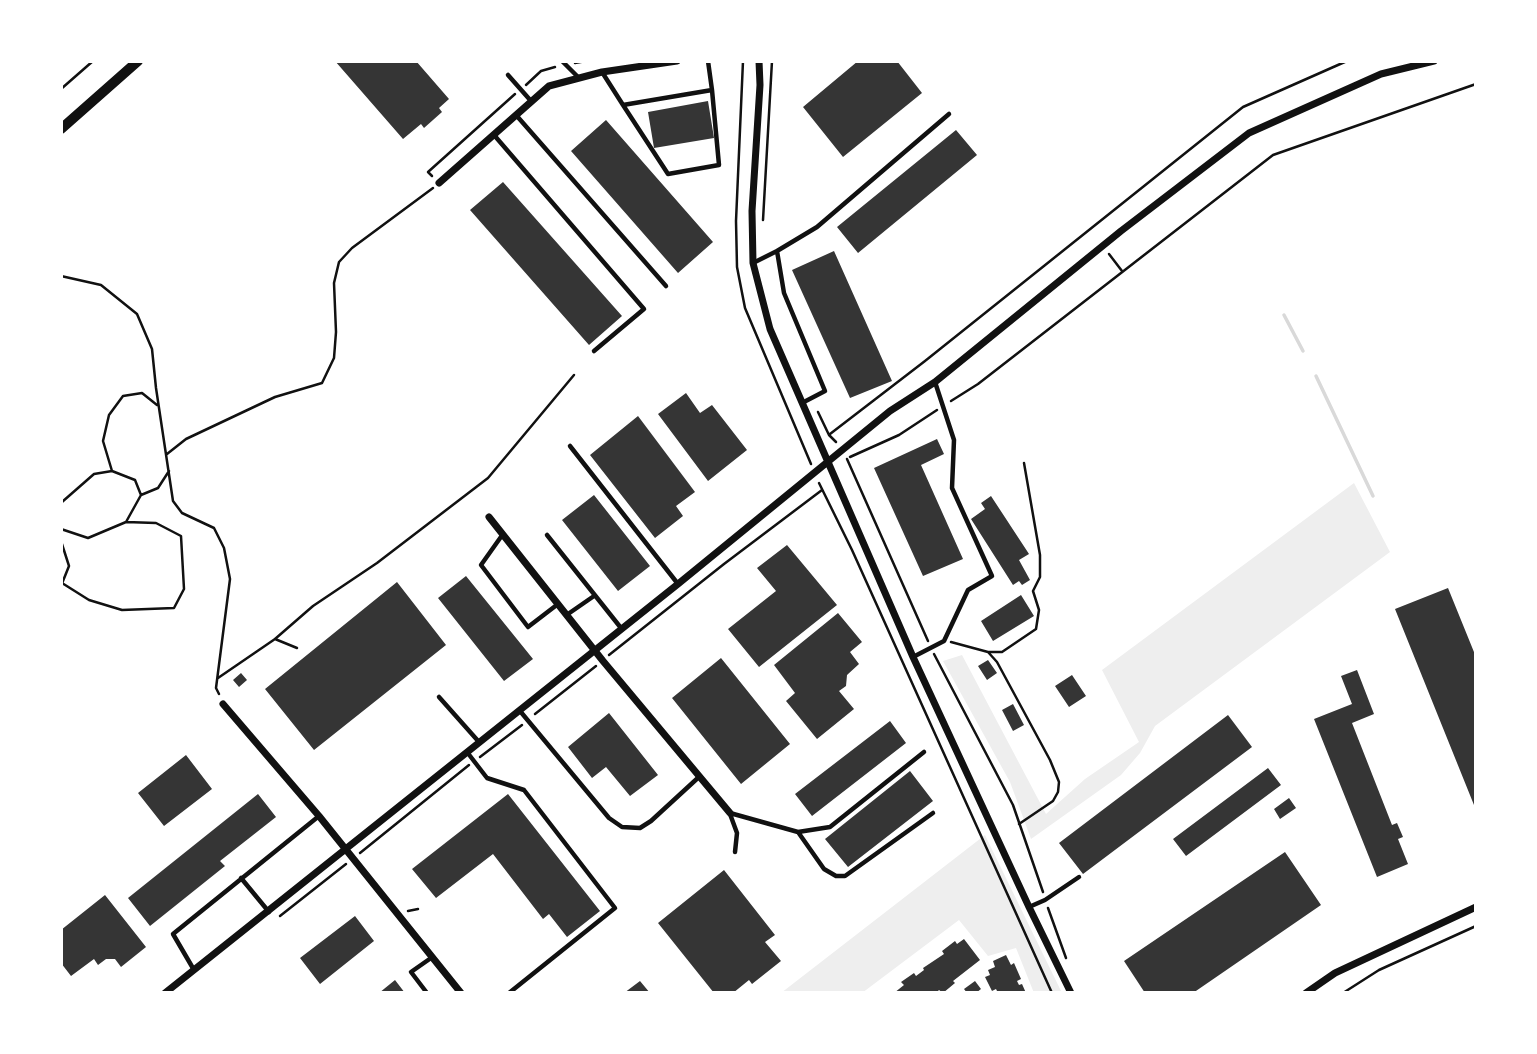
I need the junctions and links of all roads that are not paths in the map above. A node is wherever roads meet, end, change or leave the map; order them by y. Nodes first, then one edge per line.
1 (138, 61) edge
2 (677, 61) edge
3 (708, 61) edge
4 (759, 61) edge
5 (1434, 61) edge
6 (564, 63) edge
7 (655, 63) edge
8 (602, 72) junction
9 (508, 75) dead end
10 (579, 77) junction
11 (712, 90) junction
12 (531, 101) junction
13 (624, 105) junction
14 (949, 114) dead end
15 (515, 115) junction
16 (61, 129) edge
17 (493, 134) junction
18 (439, 183) road end
19 (776, 251) junction
20 (752, 263) junction
21 (666, 286) dead end
22 (594, 351) dead end
23 (935, 382) junction
24 (802, 403) junction
25 (570, 446) dead end
26 (828, 461) junction
27 (489, 517) dead end
28 (503, 534) junction
29 (547, 535) dead end
30 (678, 584) junction
31 (594, 596) junction
32 (558, 603) junction
33 (568, 614) junction
34 (621, 628) junction
35 (595, 648) junction
36 (913, 657) junction
37 (439, 697) dead end
38 (223, 704) road end
39 (519, 710) junction
40 (479, 742) junction
41 (466, 752) junction
42 (924, 752) dead end
43 (700, 776) junction
44 (730, 813) junction
45 (933, 813) dead end
46 (319, 816) junction
47 (798, 832) junction
48 (345, 849) junction
49 (735, 852) dead end
50 (1079, 877) dead end
51 (241, 878) junction
52 (1476, 906) edge
53 (1029, 907) junction
54 (269, 912) junction
55 (431, 958) junction
56 (194, 970) junction
57 (164, 993) edge
58 (427, 993) edge
59 (461, 993) edge
60 (509, 993) edge
61 (1071, 993) edge
62 (1306, 993) edge

1 - 16 street
2 - 7 street
3 - 11 lane
4 - 20 street
5 - 23 street
6 - 10 lane
7 - 8 street
8 - 10 street
8 - 13 lane
9 - 12 lane
10 - 12 street
11 - 13 lane
11 - 13 lane
12 - 15 street
14 - 19 lane
15 - 17 street
15 - 21 lane
17 - 18 street
17 - 22 lane
19 - 20 lane
19 - 24 lane
20 - 24 street
23 - 26 street
23 - 36 lane
24 - 26 street
25 - 30 lane
26 - 30 street
26 - 36 street
27 - 28 street
28 - 32 street
28 - 32 lane
29 - 31 lane
30 - 34 street
31 - 33 lane
31 - 34 lane
32 - 33 street
33 - 35 street
34 - 35 street
35 - 39 street
35 - 43 street
36 - 53 street
37 - 40 lane
38 - 46 street
39 - 40 street
39 - 43 lane
40 - 41 street
41 - 48 street
41 - 60 lane
42 - 47 lane
43 - 44 street
44 - 47 lane
44 - 49 lane
45 - 47 lane
46 - 48 street
46 - 51 lane
48 - 54 street
48 - 55 street
50 - 53 lane
51 - 54 lane
51 - 56 lane
52 - 62 street
53 - 61 street
54 - 56 street
55 - 58 lane
55 - 59 street
56 - 57 street

